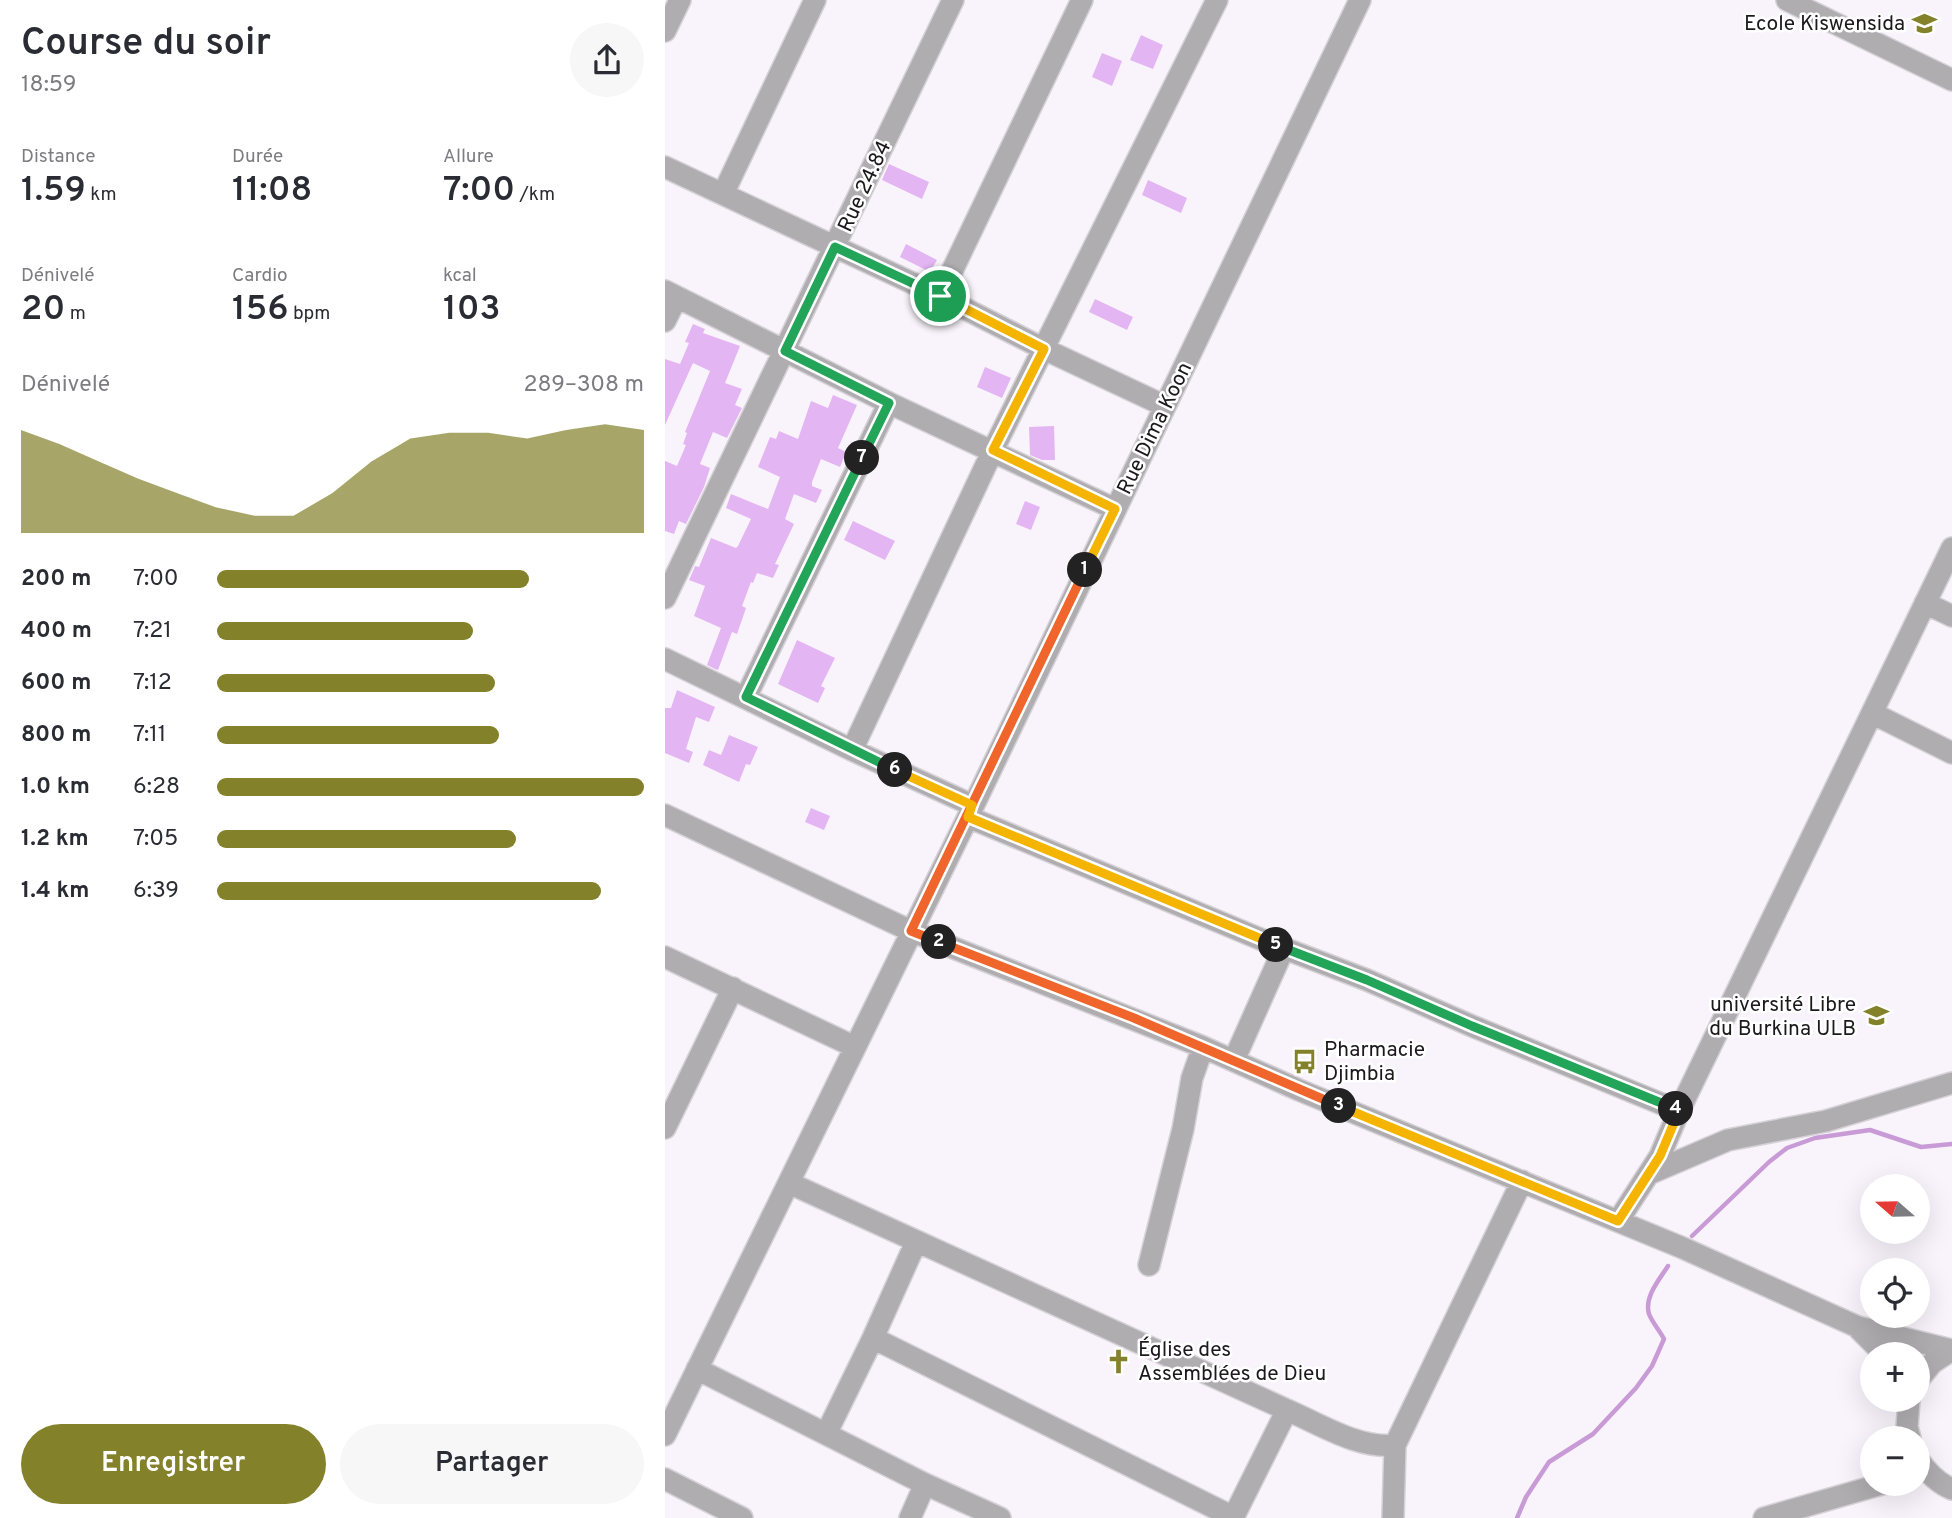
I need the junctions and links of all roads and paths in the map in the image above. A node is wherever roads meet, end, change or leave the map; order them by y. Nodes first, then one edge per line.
1 (680, 0) edge
2 (815, 0) edge
3 (953, 0) edge
4 (1081, 0) edge
5 (1217, 0) edge
6 (1360, 0) edge
7 (1787, 0) edge
8 (665, 31) edge
9 (1952, 80) edge
10 (665, 167) edge
11 (723, 194) junction
12 (835, 247) junction
13 (671, 294) edge
14 (940, 296) junction
15 (665, 321) edge
16 (1044, 349) junction
17 (785, 351) junction
18 (889, 403) junction
19 (1165, 406) junction
20 (993, 450) junction
21 (1115, 509) junction
22 (1952, 548) edge
23 (665, 598) edge
24 (1925, 603) junction
25 (1952, 616) edge
26 (665, 659) edge
27 (746, 697) junction
28 (1872, 713) junction
29 (852, 750) junction
30 (1952, 752) edge
31 (970, 811) junction
32 (665, 815) edge
33 (911, 931) junction
34 (1284, 948) junction
35 (665, 957) edge
36 (733, 988) junction
37 (855, 1047) junction
38 (1203, 1047) junction
39 (1234, 1060) junction
40 (1952, 1083) edge
41 (1679, 1111) junction
42 (665, 1128) edge
43 (1651, 1172) junction
44 (1522, 1181) junction
45 (789, 1183) junction
46 (1618, 1221) junction
47 (916, 1242) junction
48 (1149, 1265) dead end
49 (1858, 1327) junction
50 (873, 1338) junction
51 (1872, 1342) edge
52 (1952, 1350) edge
53 (1930, 1365) edge
54 (697, 1369) junction
55 (1287, 1410) junction
56 (826, 1434) junction
57 (665, 1435) edge
58 (1395, 1445) junction
59 (1930, 1475) edge
60 (665, 1479) edge
61 (925, 1484) junction
62 (1952, 1489) edge
63 (1860, 1490) edge
64 (1233, 1517) edge
65 (742, 1518) edge
66 (910, 1518) edge
67 (1000, 1518) edge
68 (1393, 1518) edge
69 (1764, 1518) edge

1 - 8 street
2 - 11 street
3 - 12 street, Rue 24.84
4 - 14 street
5 - 16 street
6 - 19 street, Rue Dima Koon
7 - 9 street
10 - 11 street
11 - 12 street
12 - 14 street
12 - 17 street, Rue 24.84
13 - 15 street
13 - 17 street
14 - 16 street
16 - 19 street
16 - 20 street
17 - 18 street
17 - 23 street, Rue 24.84
18 - 20 street
18 - 27 street
19 - 21 street, Rue Dima Koon
20 - 21 street
20 - 29 street
21 - 31 street, Rue Dima Koon
22 - 24 street
24 - 25 street
24 - 28 street
26 - 27 street
27 - 29 street
28 - 30 street
28 - 41 street
29 - 31 street
31 - 33 street, Rue Dima Koon
31 - 34 street
32 - 33 street
33 - 37 street, Rue Dima Koon
33 - 38 street
34 - 39 street
34 - 41 street
35 - 36 street
36 - 37 street
36 - 42 street
37 - 45 street, Rue Dima Koon
38 - 39 street
38 - 48 street
39 - 44 street
40 - 43 street
41 - 43 street
43 - 46 street
44 - 46 street
44 - 58 street
45 - 47 street
45 - 54 street, Rue Dima Koon
46 - 49 street
47 - 50 street
47 - 55 street
49 - 51 street
49 - 52 street
50 - 56 street
50 - 64 street
52 - 53 street
54 - 56 street
54 - 57 street, Rue Dima Koon
55 - 58 street
55 - 64 street
56 - 61 street
58 - 68 street
59 - 62 street
60 - 65 street
61 - 66 street
61 - 67 street
63 - 69 street

